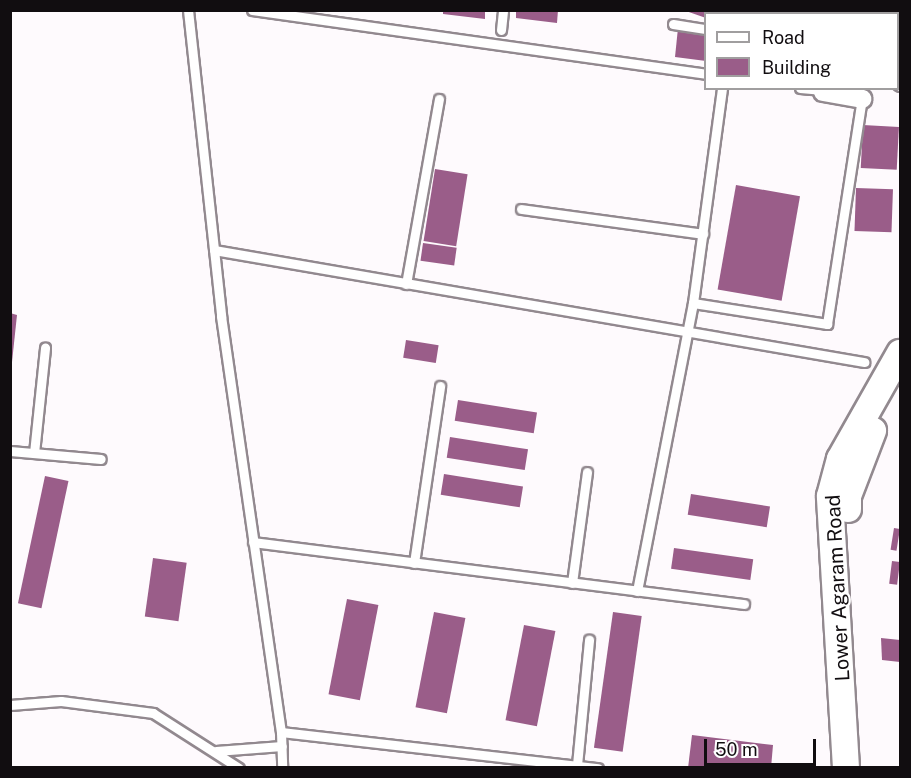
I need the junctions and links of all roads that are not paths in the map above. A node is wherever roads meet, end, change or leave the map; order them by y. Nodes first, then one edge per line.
1 (188, 10) edge
2 (252, 10) edge
3 (503, 10) edge
4 (673, 24) dead end
5 (704, 29) edge
6 (501, 30) dead end
7 (704, 74) edge
8 (722, 90) edge
9 (824, 90) edge
10 (439, 99) dead end
11 (862, 99) joint
12 (520, 209) dead end
13 (703, 234) junction
14 (214, 250) junction
15 (406, 284) junction
16 (693, 303) junction
17 (688, 332) junction
18 (45, 348) dead end
19 (900, 353) edge
20 (864, 362) dead end
21 (900, 381) edge
22 (440, 386) dead end
23 (10, 451) edge
24 (34, 453) junction
25 (101, 459) dead end
26 (587, 472) dead end
27 (253, 542) junction
28 (414, 563) junction
29 (572, 583) junction
30 (637, 591) junction
31 (744, 604) dead end
32 (589, 640) dead end
33 (10, 705) edge
34 (281, 732) junction
35 (282, 746) junction
36 (216, 751) junction
37 (577, 765) junction
38 (239, 768) edge
39 (282, 768) edge
40 (598, 768) edge
41 (846, 768) edge
42 (863, 768) edge

1 - 14 lane
2 - 7 lane
3 - 6 lane
4 - 5 lane
8 - 13 lane
9 - 11 street
10 - 15 lane
11 - 16 lane
12 - 13 lane
13 - 16 lane
14 - 15 lane
14 - 27 lane
15 - 17 lane
16 - 17 lane
17 - 20 lane
17 - 30 lane
18 - 24 lane
19 - 41 main road, Lower Agaram Road
21 - 42 main road, Lower Agaram Road
22 - 28 lane
23 - 24 lane
24 - 25 lane
26 - 29 lane
27 - 28 lane
27 - 34 lane
28 - 29 lane
29 - 30 lane
30 - 31 lane
32 - 37 lane
33 - 36 lane
34 - 35 lane
34 - 37 lane
35 - 36 lane
35 - 39 lane
36 - 38 lane
37 - 40 lane

